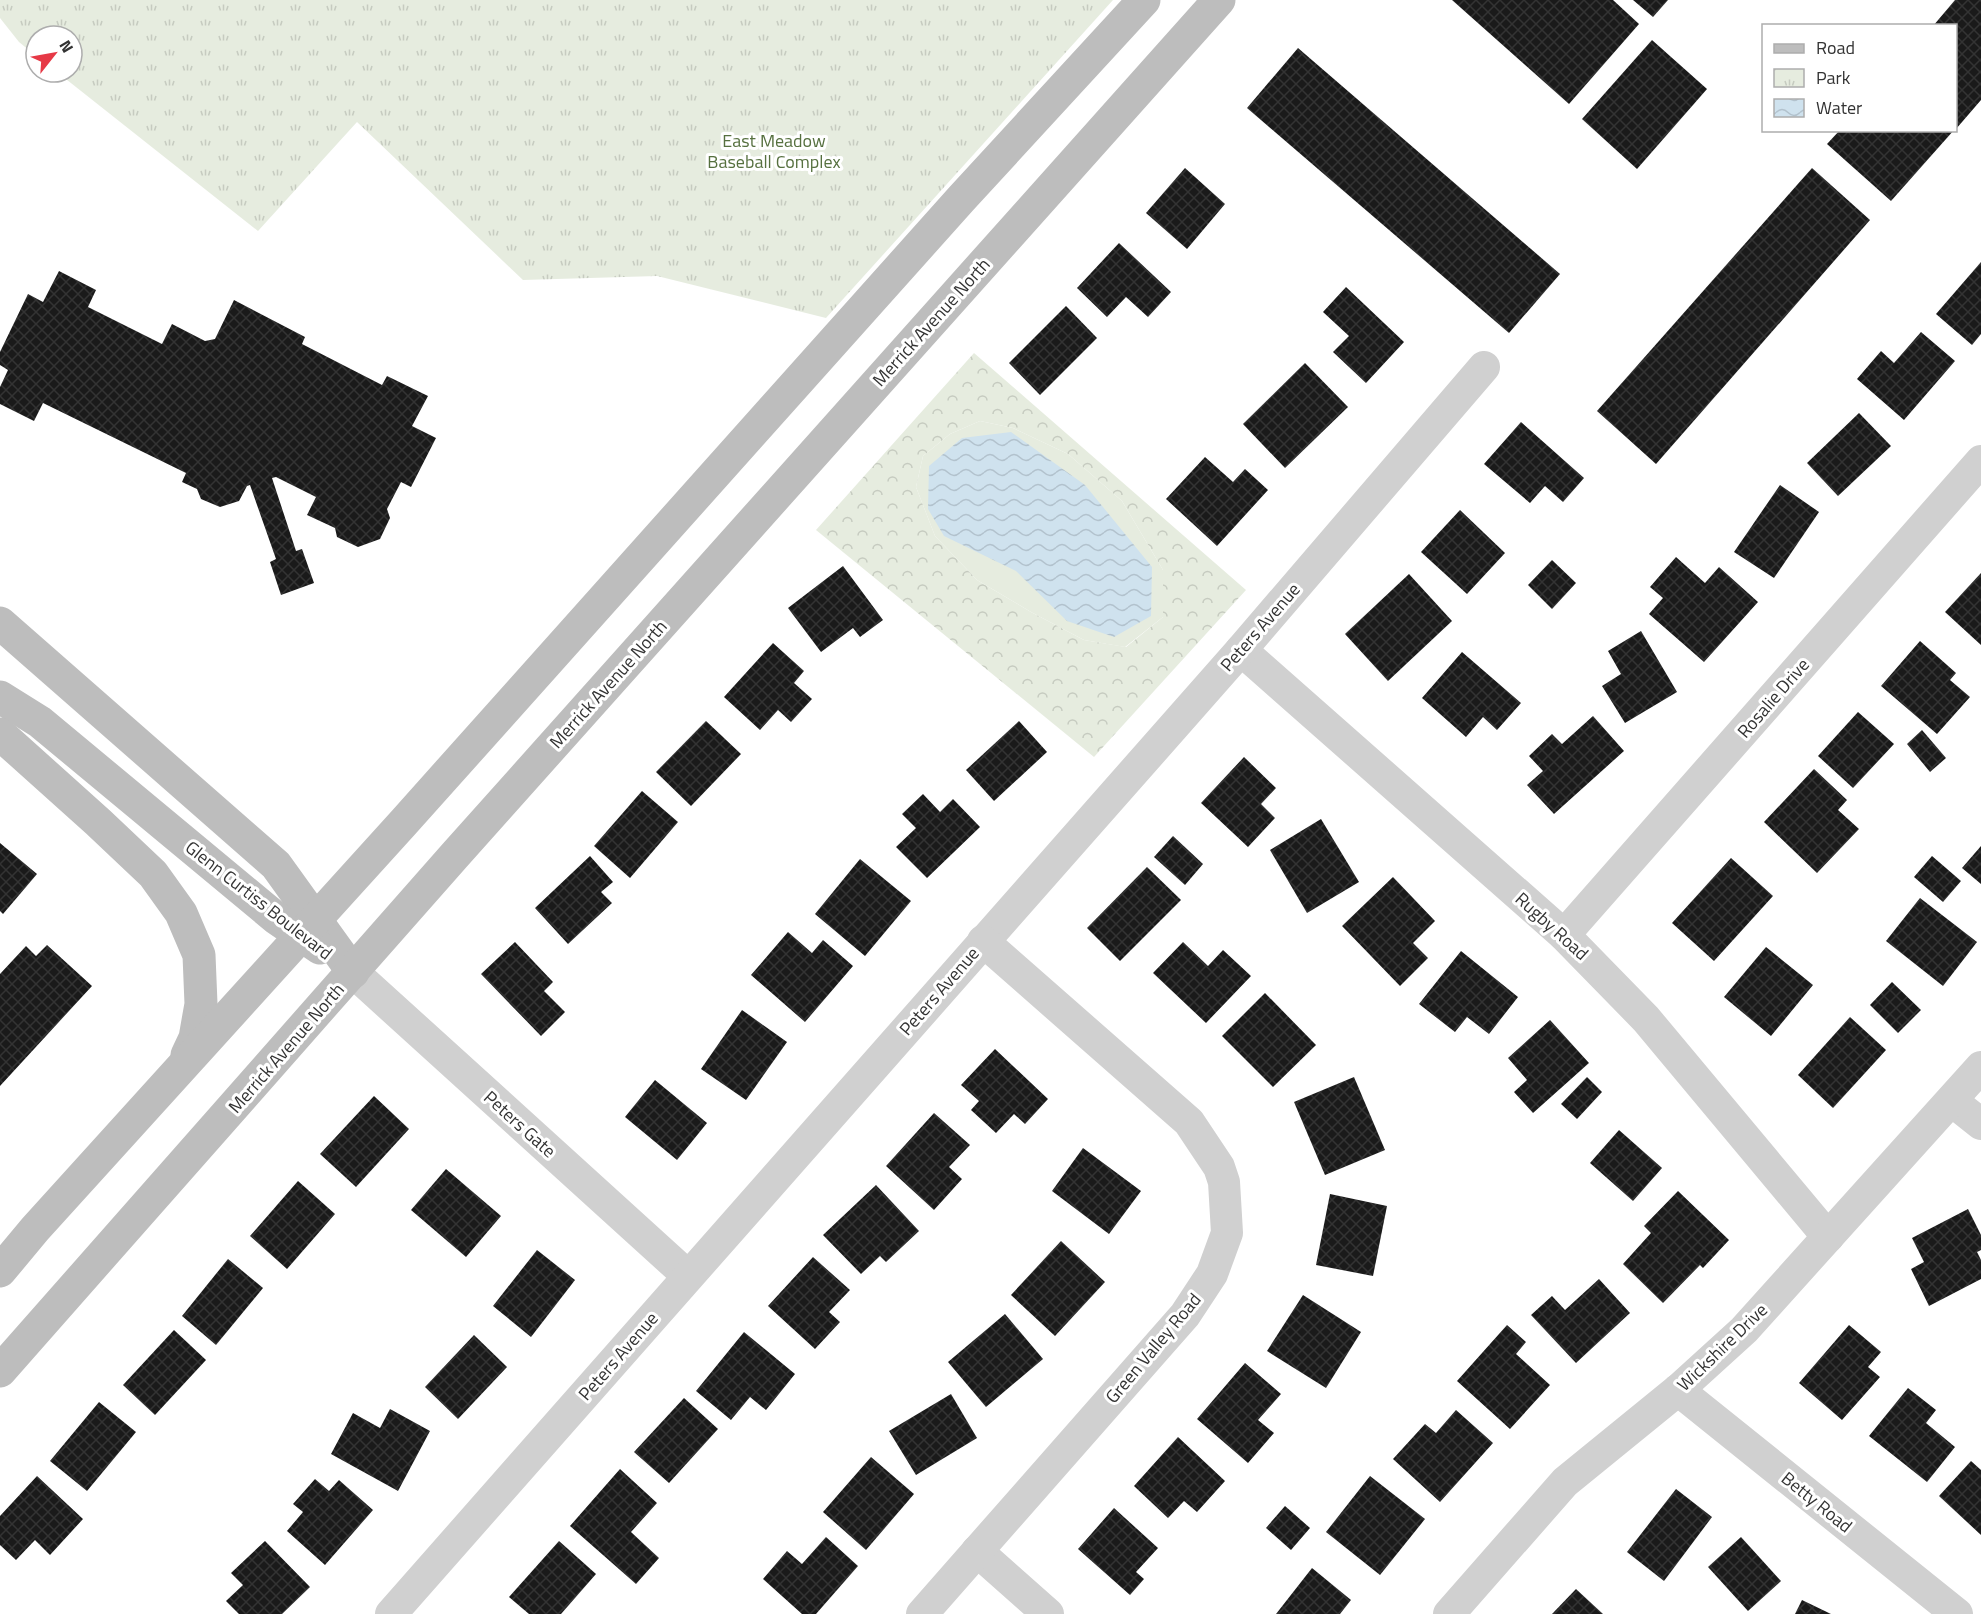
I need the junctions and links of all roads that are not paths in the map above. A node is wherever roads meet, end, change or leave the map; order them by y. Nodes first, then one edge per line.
1 (1144, 0) edge
2 (1219, 0) edge
3 (1484, 367) dead end
4 (1981, 461) edge
5 (0, 623) edge
6 (1241, 650) junction
7 (0, 697) edge
8 (0, 734) edge
9 (309, 927) junction
10 (1564, 935) junction
11 (983, 941) junction
12 (353, 972) junction
13 (182, 1067) junction
14 (1981, 1067) edge
15 (1952, 1101) junction
16 (1981, 1124) edge
17 (1828, 1238) junction
18 (0, 1271) edge
19 (688, 1276) junction
20 (0, 1371) edge
21 (1678, 1390) junction
22 (977, 1551) junction
23 (391, 1614) edge
24 (922, 1614) edge
25 (1048, 1614) edge
26 (1449, 1614) edge
27 (1957, 1614) edge

1 - 9 main road
2 - 12 main road, Merrick Avenue North
3 - 6 street, Peters Avenue
4 - 10 street, Rosalie Drive
5 - 9 main road, Glenn Curtiss Boulevard
6 - 10 street, Rugby Road
6 - 11 street, Peters Avenue
7 - 9 main road, Glenn Curtiss Boulevard
8 - 13 main road
9 - 12 main road, Glenn Curtiss Boulevard
9 - 13 main road
10 - 17 street, Rugby Road
11 - 19 street, Peters Avenue
11 - 22 street, Green Valley Road
12 - 19 street, Peters Gate
12 - 20 main road, Merrick Avenue North
13 - 18 main road
14 - 15 street, Wickshire Drive
15 - 16 street
15 - 17 street, Wickshire Drive
17 - 21 street, Wickshire Drive
19 - 23 street, Peters Avenue
21 - 26 street, Wickshire Drive
21 - 27 street, Betty Road
22 - 24 street, Green Valley Road
22 - 25 street

